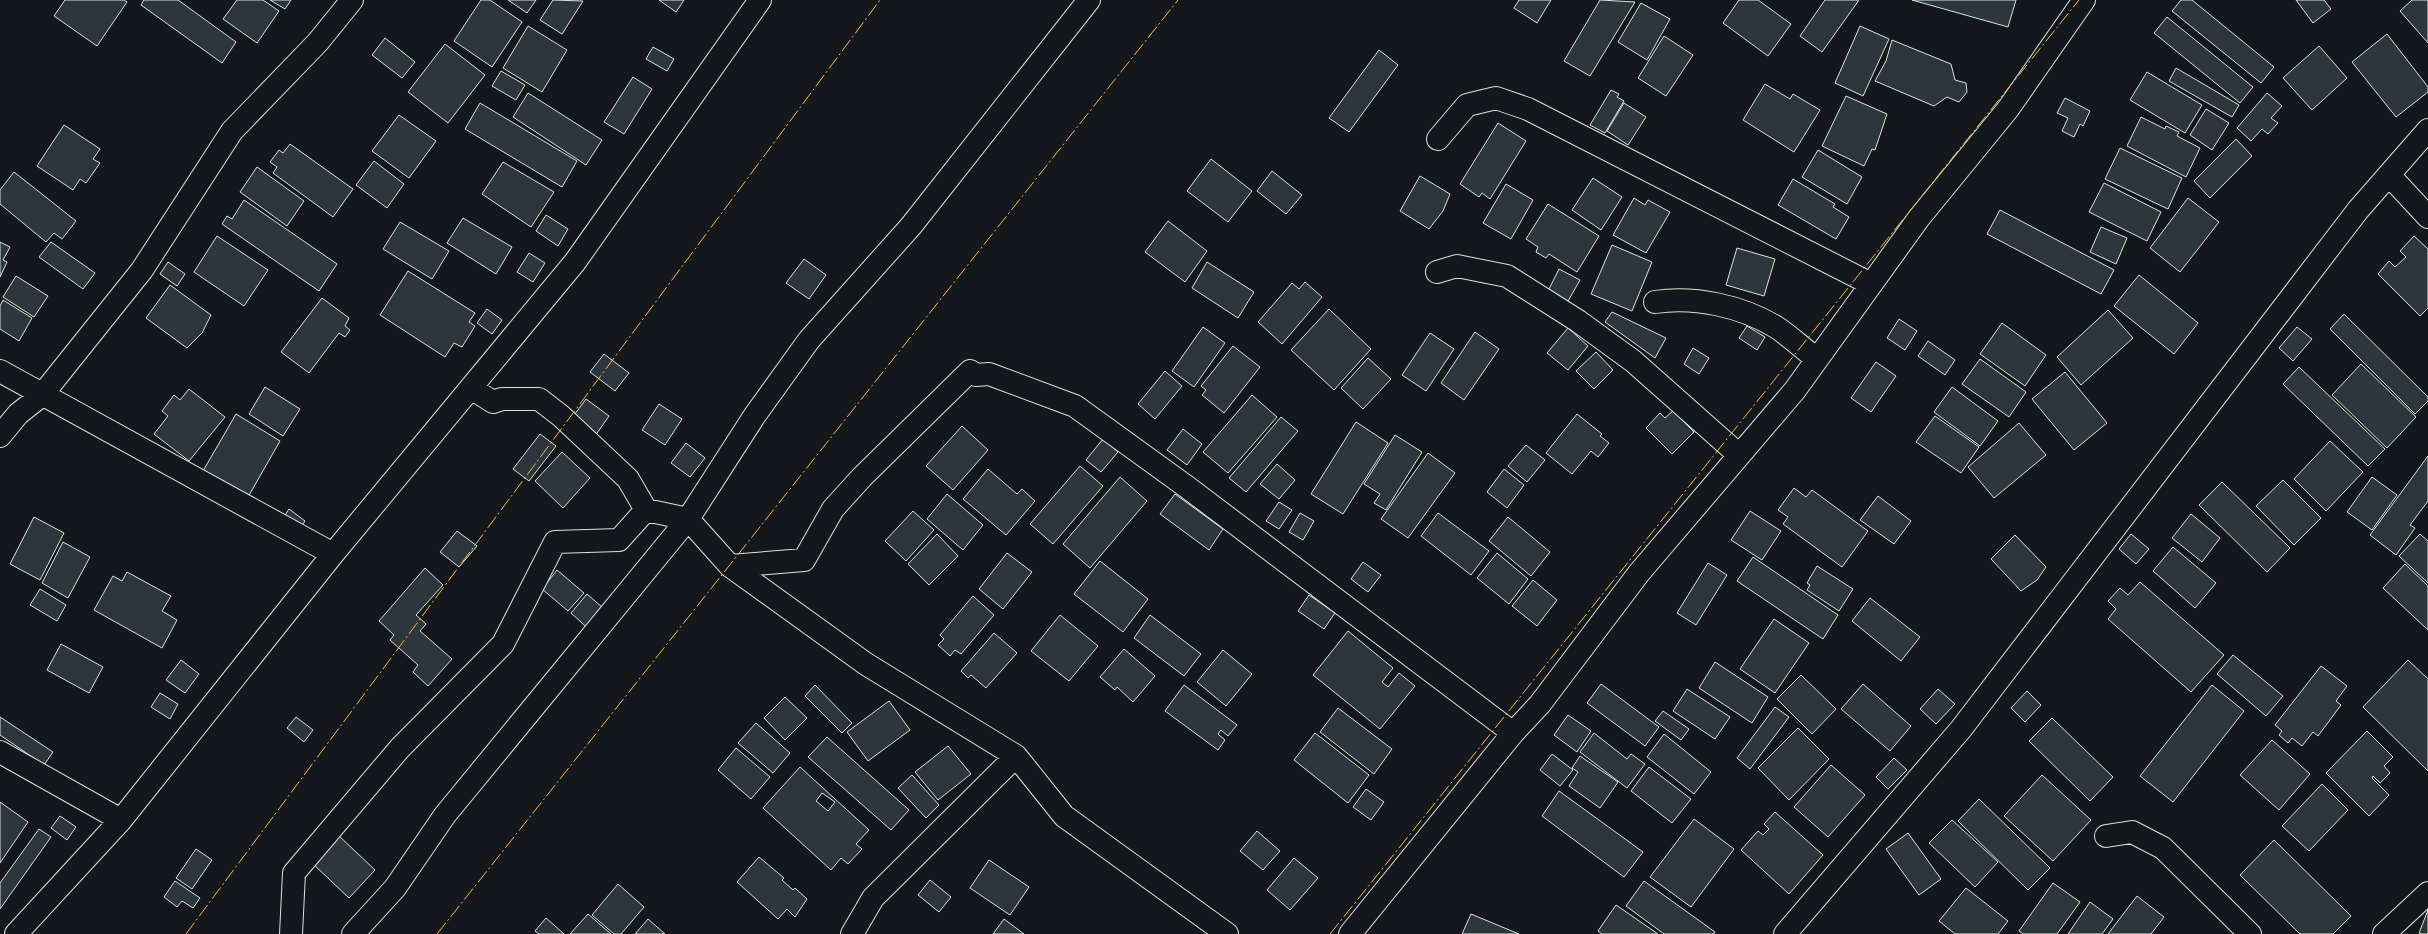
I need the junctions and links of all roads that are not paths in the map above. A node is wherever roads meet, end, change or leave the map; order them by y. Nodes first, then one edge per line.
1 (352, 0) edge
2 (760, 0) edge
3 (1089, 0) edge
4 (2084, 0) edge
5 (2428, 130) edge
6 (1438, 139) dead end
7 (2388, 175) junction
8 (2428, 217) edge
9 (1437, 272) dead end
10 (1871, 284) junction
11 (1655, 302) dead end
12 (1817, 359) junction
13 (0, 371) edge
14 (471, 388) junction
15 (42, 395) junction
16 (0, 436) edge
17 (1739, 455) junction
18 (646, 510) junction
19 (688, 520) junction
20 (334, 554) junction
21 (730, 566) junction
22 (1512, 733) junction
23 (0, 752) edge
24 (1016, 756) junction
25 (121, 820) junction
26 (2106, 836) dead end
27 (2428, 893) edge
28 (16, 934) edge
29 (291, 934) edge
30 (353, 934) edge
31 (852, 934) edge
32 (1227, 934) edge
33 (1350, 934) edge
34 (1785, 934) edge
35 (2250, 934) edge
36 (2384, 934) edge

1 - 15 street
2 - 14 street
3 - 19 street
4 - 10 street
5 - 7 street
6 - 10 street
7 - 8 street
7 - 34 street
9 - 17 street
10 - 12 street
11 - 12 street
12 - 17 street
13 - 15 street
14 - 18 street
14 - 20 street
15 - 16 street
15 - 20 street
17 - 22 street
18 - 19 street
18 - 29 street
19 - 21 street
19 - 30 street
20 - 25 street
21 - 22 street
21 - 24 street
22 - 33 street
23 - 25 street
24 - 31 street
24 - 32 street
25 - 28 street
26 - 35 street
27 - 36 street

